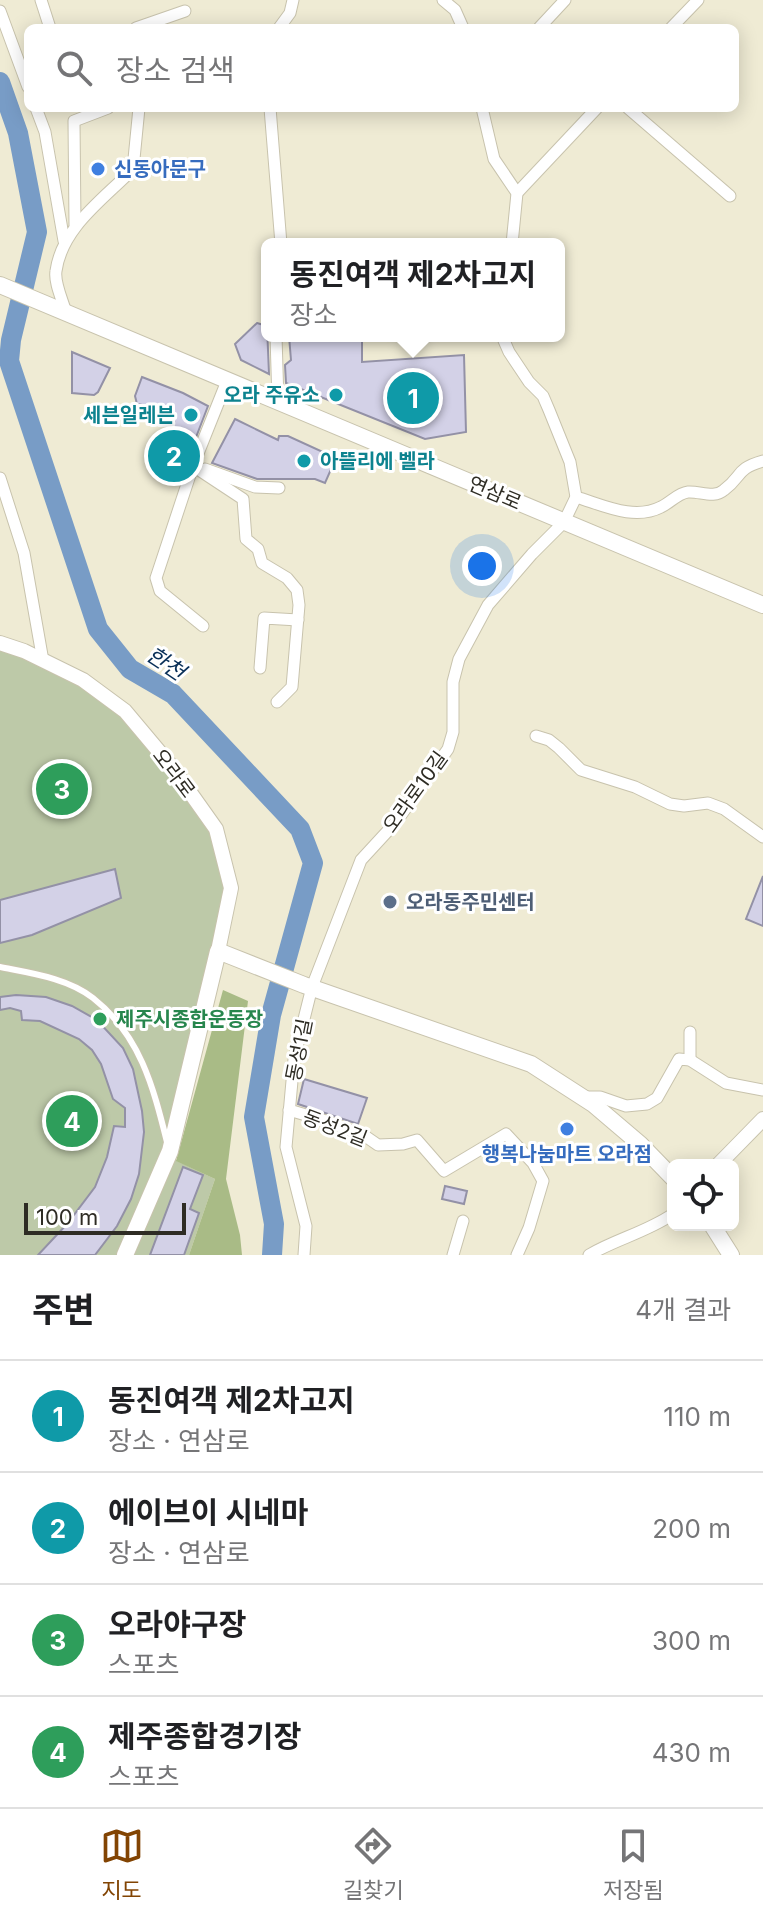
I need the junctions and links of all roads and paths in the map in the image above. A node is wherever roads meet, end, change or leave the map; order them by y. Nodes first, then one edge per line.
1 (41, 0) edge
2 (293, 0) edge
3 (443, 0) edge
4 (565, 0) edge
5 (698, 0) edge
6 (0, 11) edge
7 (185, 11) dead end
8 (49, 24) edge
9 (149, 24) edge
10 (282, 24) edge
11 (461, 24) edge
12 (543, 24) edge
13 (675, 24) edge
14 (24, 76) edge
15 (38, 112) edge
16 (98, 112) edge
17 (139, 112) edge
18 (270, 112) edge
19 (483, 112) edge
20 (593, 112) edge
21 (633, 112) edge
22 (517, 193) junction
23 (730, 196) dead end
24 (75, 225) junction
25 (281, 238) edge
26 (513, 238) edge
27 (64, 241) junction
28 (0, 285) edge
29 (66, 313) junction
30 (276, 342) edge
31 (505, 342) edge
32 (227, 381) junction
33 (278, 402) junction
34 (763, 461) edge
35 (193, 466) junction
36 (0, 478) edge
37 (279, 488) dead end
38 (576, 497) junction
39 (564, 522) junction
40 (763, 605) edge
41 (298, 620) junction
42 (203, 626) dead end
43 (0, 643) edge
44 (43, 661) junction
45 (260, 668) dead end
46 (277, 702) dead end
47 (536, 736) dead end
48 (763, 837) edge
49 (218, 951) junction
50 (0, 967) edge
51 (308, 986) junction
52 (690, 1032) dead end
53 (690, 1060) junction
54 (763, 1090) edge
55 (581, 1097) junction
56 (289, 1110) junction
57 (763, 1119) edge
58 (170, 1151) junction
59 (724, 1159) edge
60 (667, 1172) edge
61 (667, 1218) edge
62 (463, 1221) dead end
63 (716, 1231) edge
64 (125, 1255) edge
65 (304, 1255) edge
66 (453, 1255) edge
67 (517, 1255) edge
68 (589, 1255) edge
69 (731, 1255) edge

1 - 8 street
2 - 10 street
3 - 11 street
4 - 12 street
5 - 13 street
6 - 14 street
7 - 9 street
15 - 27 street
16 - 24 street
17 - 24 street
18 - 25 street
19 - 22 street
20 - 22 street
21 - 23 street
22 - 26 street
24 - 27 street
27 - 29 street
28 - 29 main road, 연삼로
29 - 32 main road, 연삼로
30 - 33 street
31 - 38 street
32 - 33 main road, 연삼로
32 - 35 street
33 - 39 main road, 연삼로
34 - 38 street
35 - 37 street
35 - 41 street
35 - 42 street
36 - 44 street
38 - 39 street, 오라로10길
39 - 40 main road, 연삼로
39 - 51 street, 오라로10길
41 - 45 street
41 - 46 street
43 - 44 street, 오라로
44 - 49 street, 오라로
47 - 48 street
49 - 51 main road
49 - 58 main road
50 - 58 lane
51 - 55 main road
51 - 56 street, 동성1길
52 - 53 street
53 - 54 street
53 - 55 street
55 - 60 main road
56 - 65 street, 동성1길
56 - 67 street, 동성2길
57 - 59 street
58 - 64 main road
61 - 68 street
62 - 66 street
63 - 69 main road

